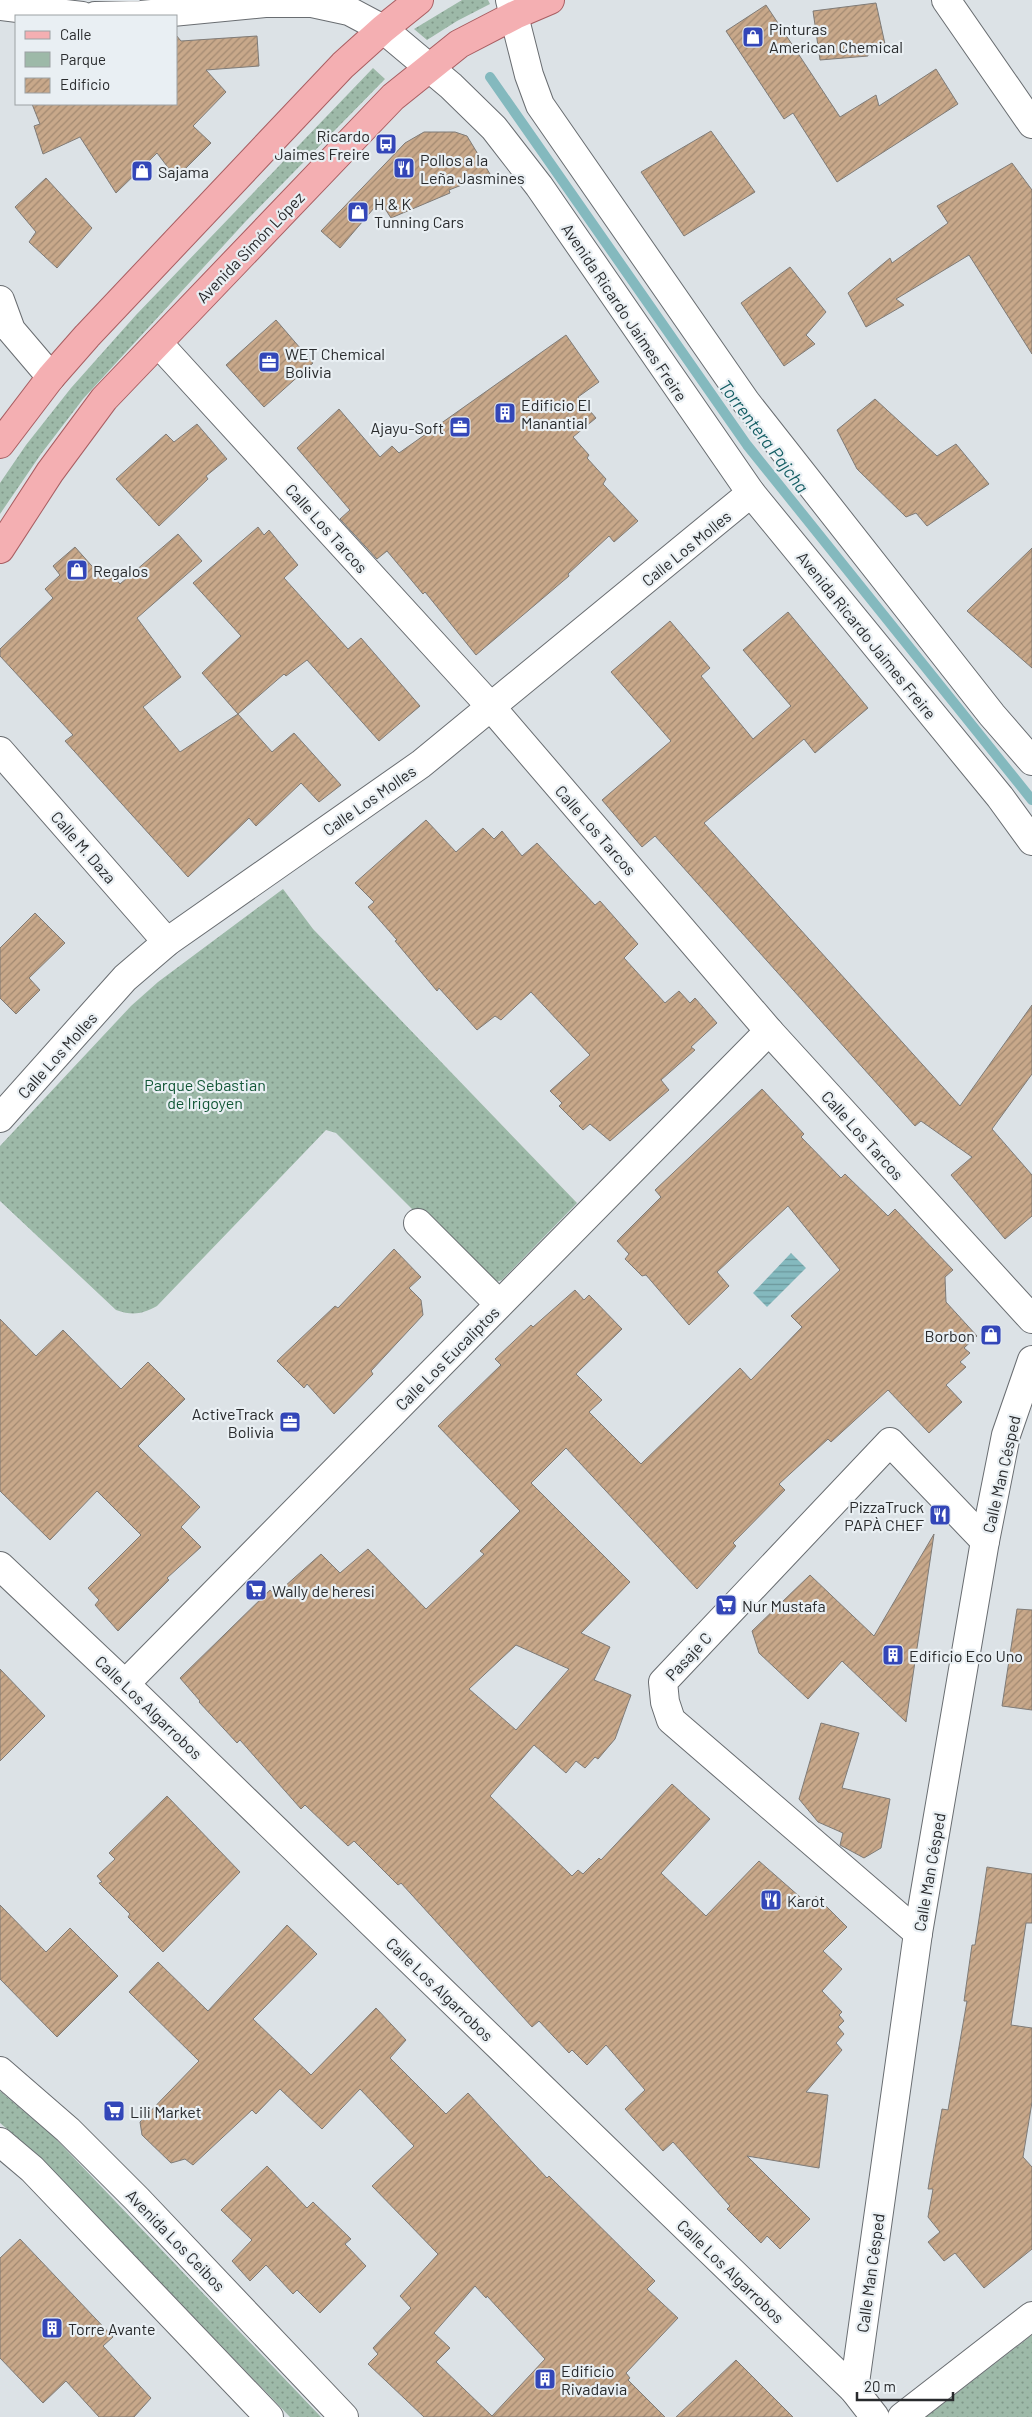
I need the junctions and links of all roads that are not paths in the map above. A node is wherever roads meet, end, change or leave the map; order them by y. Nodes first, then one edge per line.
1 (419, 0) edge
2 (550, 0) edge
3 (946, 0) edge
4 (0, 6) edge
5 (512, 7) edge
6 (74, 15) edge
7 (118, 15) edge
8 (383, 29) junction
9 (427, 67) junction
10 (1032, 124) edge
11 (0, 300) edge
12 (158, 343) junction
13 (51, 377) junction
14 (0, 444) edge
15 (751, 493) junction
16 (0, 549) edge
17 (491, 707) junction
18 (0, 751) edge
19 (1032, 761) edge
20 (1032, 841) edge
21 (167, 942) junction
22 (768, 1031) junction
23 (0, 1118) edge
24 (418, 1223) dead end
25 (499, 1304) junction
26 (1032, 1319) edge
27 (1032, 1360) edge
28 (985, 1541) junction
29 (0, 1566) edge
30 (125, 1684) junction
31 (918, 1933) junction
32 (0, 2072) edge
33 (0, 2142) edge
34 (1032, 2316) edge
35 (854, 2390) junction
36 (269, 2417) edge
37 (344, 2417) edge
38 (875, 2417) edge
39 (902, 2417) edge

1 - 8 main road
2 - 5 main road, Avenida Simón López
3 - 10 street
4 - 6 street
5 - 9 main road, Avenida Simón López
5 - 19 street
7 - 8 street, Avenida Ricardo Jaimes Freire
8 - 9 street, Avenida Ricardo Jaimes Freire
8 - 13 main road
9 - 12 main road, Avenida Simón López
9 - 15 street, Avenida Ricardo Jaimes Freire
11 - 13 street
12 - 16 main road, Avenida Simón López
12 - 17 street, Calle Los Tarcos
13 - 14 main road
15 - 17 street, Calle Los Molles
15 - 20 street, Avenida Ricardo Jaimes Freire
17 - 21 street, Calle Los Molles
17 - 22 street, Calle Los Tarcos
18 - 21 street, Calle M. Daza
21 - 23 street, Calle Los Molles
22 - 25 street, Calle Los Eucaliptos
22 - 26 street, Calle Los Tarcos
24 - 25 street
25 - 30 street, Calle Los Eucaliptos
27 - 28 street, Calle Man Césped
28 - 31 street, Calle Man Césped
28 - 31 street, Pasaje C
29 - 30 street, Calle Los Algarrobos
30 - 35 street, Calle Los Algarrobos
31 - 35 street, Calle Man Césped
32 - 37 street, Avenida Los Ceibos
33 - 36 street
34 - 39 street
35 - 38 street, Calle Los Algarrobos

